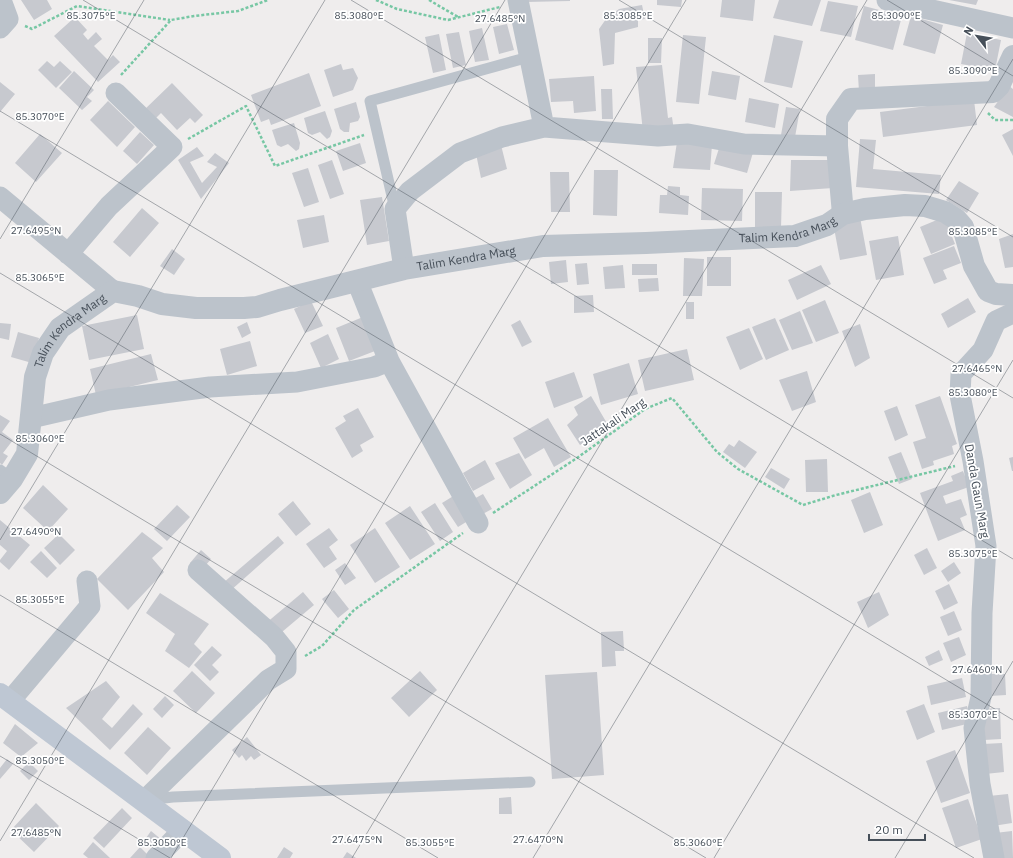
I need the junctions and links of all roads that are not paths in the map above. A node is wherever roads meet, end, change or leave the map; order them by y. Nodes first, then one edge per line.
1 (1, 0) edge
2 (887, 0) edge
3 (518, 1) edge
4 (4, 23) edge
5 (1013, 28) edge
6 (529, 57) junction
7 (1013, 58) edge
8 (116, 93) road end
9 (544, 127) junction
10 (837, 146) junction
11 (0, 197) edge
12 (395, 208) junction
13 (843, 214) junction
14 (68, 254) junction
15 (404, 269) junction
16 (357, 281) junction
17 (113, 291) junction
18 (1013, 295) edge
19 (1013, 313) edge
20 (389, 361) junction
21 (31, 418) junction
22 (4, 481) edge
23 (478, 523) road end
24 (198, 570) dead end
25 (87, 581) dead end
26 (5, 697) edge
27 (530, 782) dead end
28 (144, 801) junction
29 (183, 830) junction
30 (156, 858) edge
31 (220, 858) edge
32 (994, 858) edge

1 - 4 street
2 - 5 street
3 - 6 street
6 - 9 street
6 - 12 lane
7 - 10 street
8 - 14 street
9 - 10 street
9 - 12 street
10 - 13 street
11 - 14 street
12 - 15 street
13 - 15 street, Talim Kendra Marg
13 - 18 street, Talim Kendra Marg
14 - 17 street
15 - 16 street, Talim Kendra Marg
16 - 17 street, Talim Kendra Marg
16 - 20 street
17 - 21 street, Talim Kendra Marg
19 - 32 street, Danda Gaun Marg
20 - 21 street
20 - 23 street
21 - 22 street, Talim Kendra Marg
24 - 28 street
25 - 26 street
26 - 28 main road
27 - 28 lane
28 - 29 main road
29 - 30 street
29 - 31 main road

